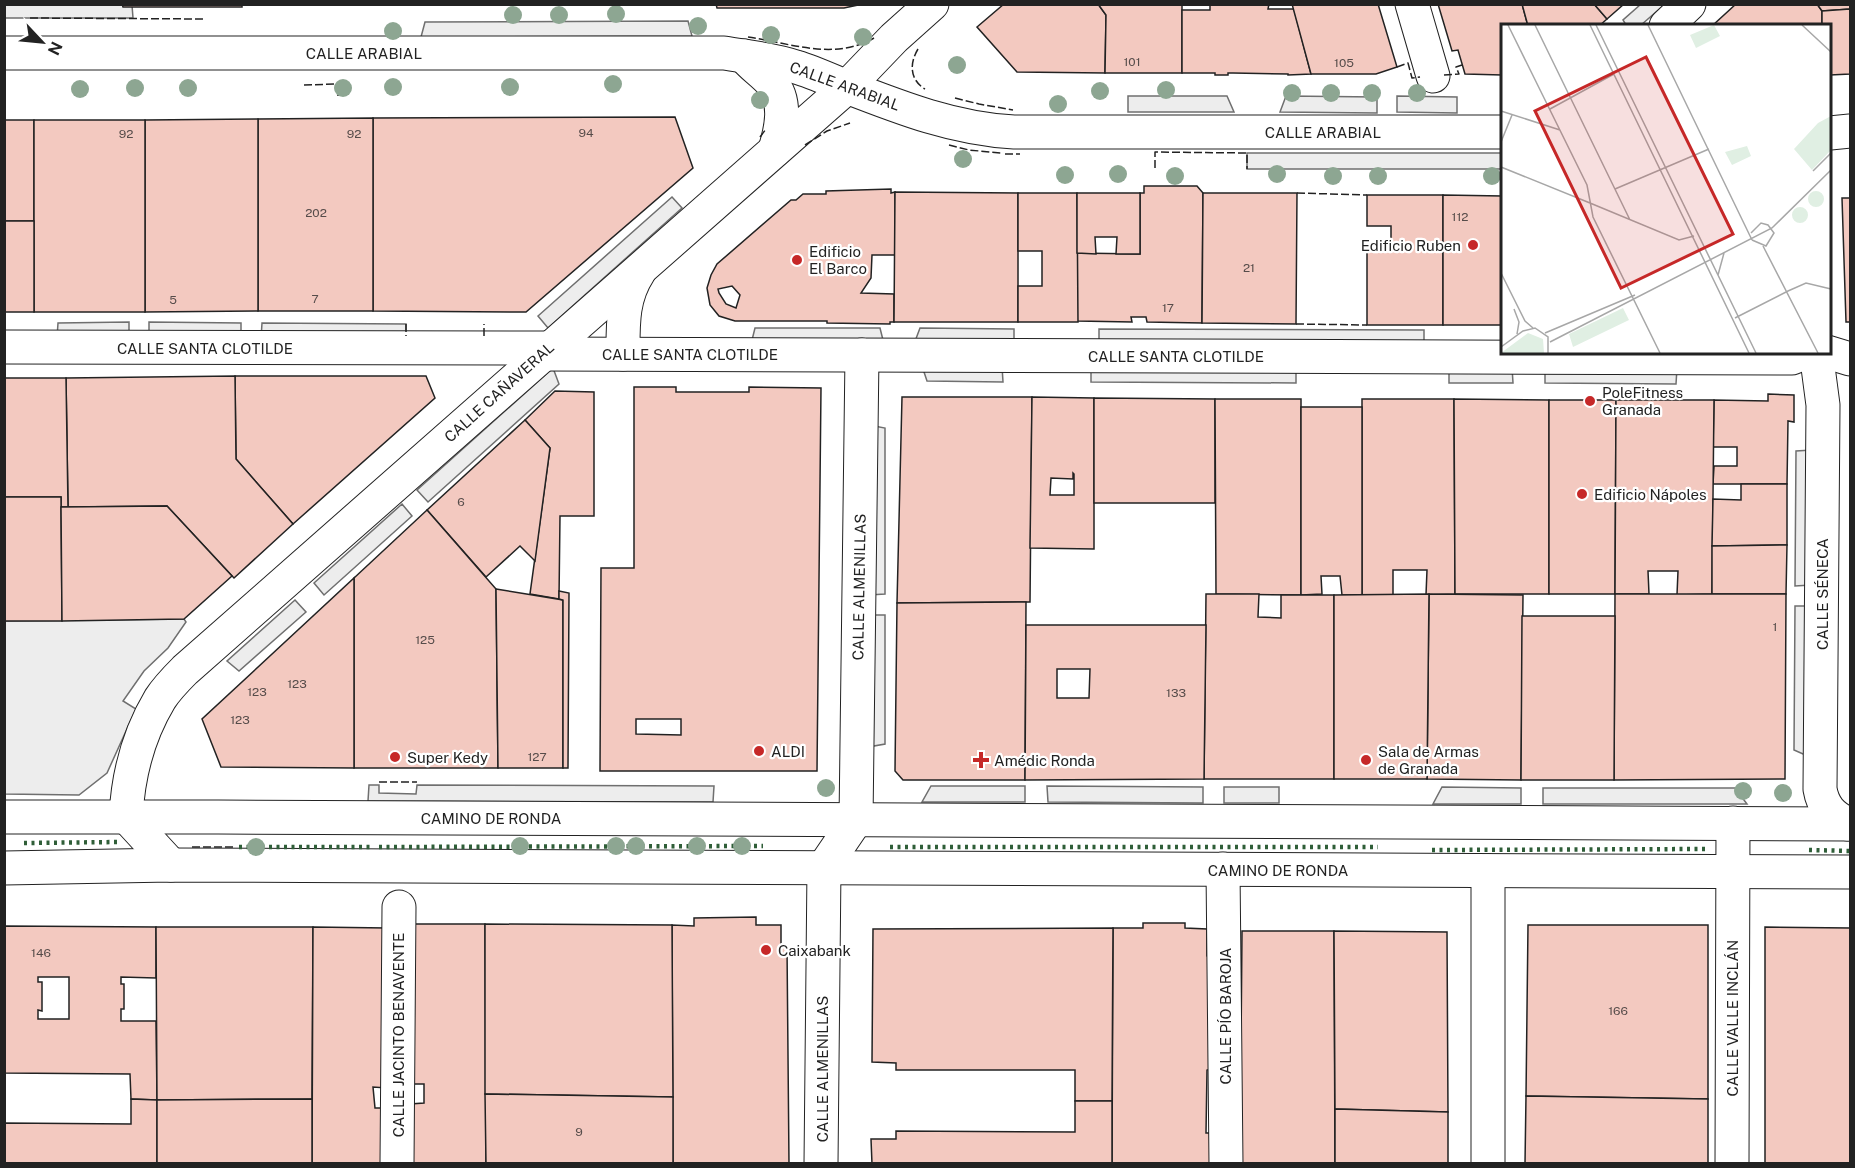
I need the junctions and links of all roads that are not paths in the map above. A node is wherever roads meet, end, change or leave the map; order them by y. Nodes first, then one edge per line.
1 (932, 4) edge
2 (1412, 4) edge
3 (1689, 4) edge
4 (1668, 24) edge
5 (4, 53) edge
6 (744, 56) junction
7 (1433, 76) dead end
8 (847, 87) junction
9 (1851, 131) edge
10 (1501, 132) edge
11 (1831, 133) edge
12 (775, 150) junction
13 (643, 267) junction
14 (4, 347) edge
15 (546, 351) junction
16 (1831, 353) edge
17 (623, 354) junction
18 (1802, 354) edge
19 (1816, 354) edge
20 (862, 355) junction
21 (1851, 359) edge
22 (126, 816) junction
23 (4, 817) edge
24 (856, 820) junction
25 (1733, 823) junction
26 (1849, 824) edge
27 (171, 865) junction
28 (824, 867) junction
29 (4, 868) edge
30 (1223, 869) junction
31 (1488, 871) junction
32 (1733, 872) junction
33 (1851, 872) edge
34 (399, 907) dead end
35 (398, 1164) edge
36 (821, 1164) edge
37 (1226, 1164) edge
38 (1488, 1164) edge
39 (1732, 1164) edge

1 - 8 street, CALLE CAÑAVERAL
2 - 7 street
3 - 4 street
5 - 6 street, CALLE ARABIAL
6 - 8 street, CALLE ARABIAL
6 - 12 street
8 - 10 street, CALLE ARABIAL
8 - 12 street, CALLE CAÑAVERAL
9 - 11 street
12 - 13 street, CALLE CAÑAVERAL
13 - 15 street, CALLE CAÑAVERAL
13 - 17 street
14 - 15 street, CALLE SANTA CLOTILDE
15 - 17 street, CALLE SANTA CLOTILDE
15 - 22 street, CALLE CAÑAVERAL
16 - 21 street
17 - 20 street, CALLE SANTA CLOTILDE
18 - 20 street, CALLE SANTA CLOTILDE
19 - 26 street, CALLE SÉNECA
20 - 24 street, CALLE ALMENILLAS
22 - 23 street, CAMINO DE RONDA
22 - 24 street, CAMINO DE RONDA
22 - 27 street
24 - 25 street, CAMINO DE RONDA
24 - 28 street
25 - 26 street, CAMINO DE RONDA
25 - 32 street
27 - 28 street, CAMINO DE RONDA
27 - 29 street, CAMINO DE RONDA
28 - 30 street, CAMINO DE RONDA
28 - 36 street, CALLE ALMENILLAS
30 - 31 street, CAMINO DE RONDA
30 - 37 street, CALLE PÍO BAROJA
31 - 32 street, CAMINO DE RONDA
31 - 38 street
32 - 33 street, CAMINO DE RONDA
32 - 39 street, CALLE VALLE INCLÁN
34 - 35 street, CALLE JACINTO BENAVENTE

